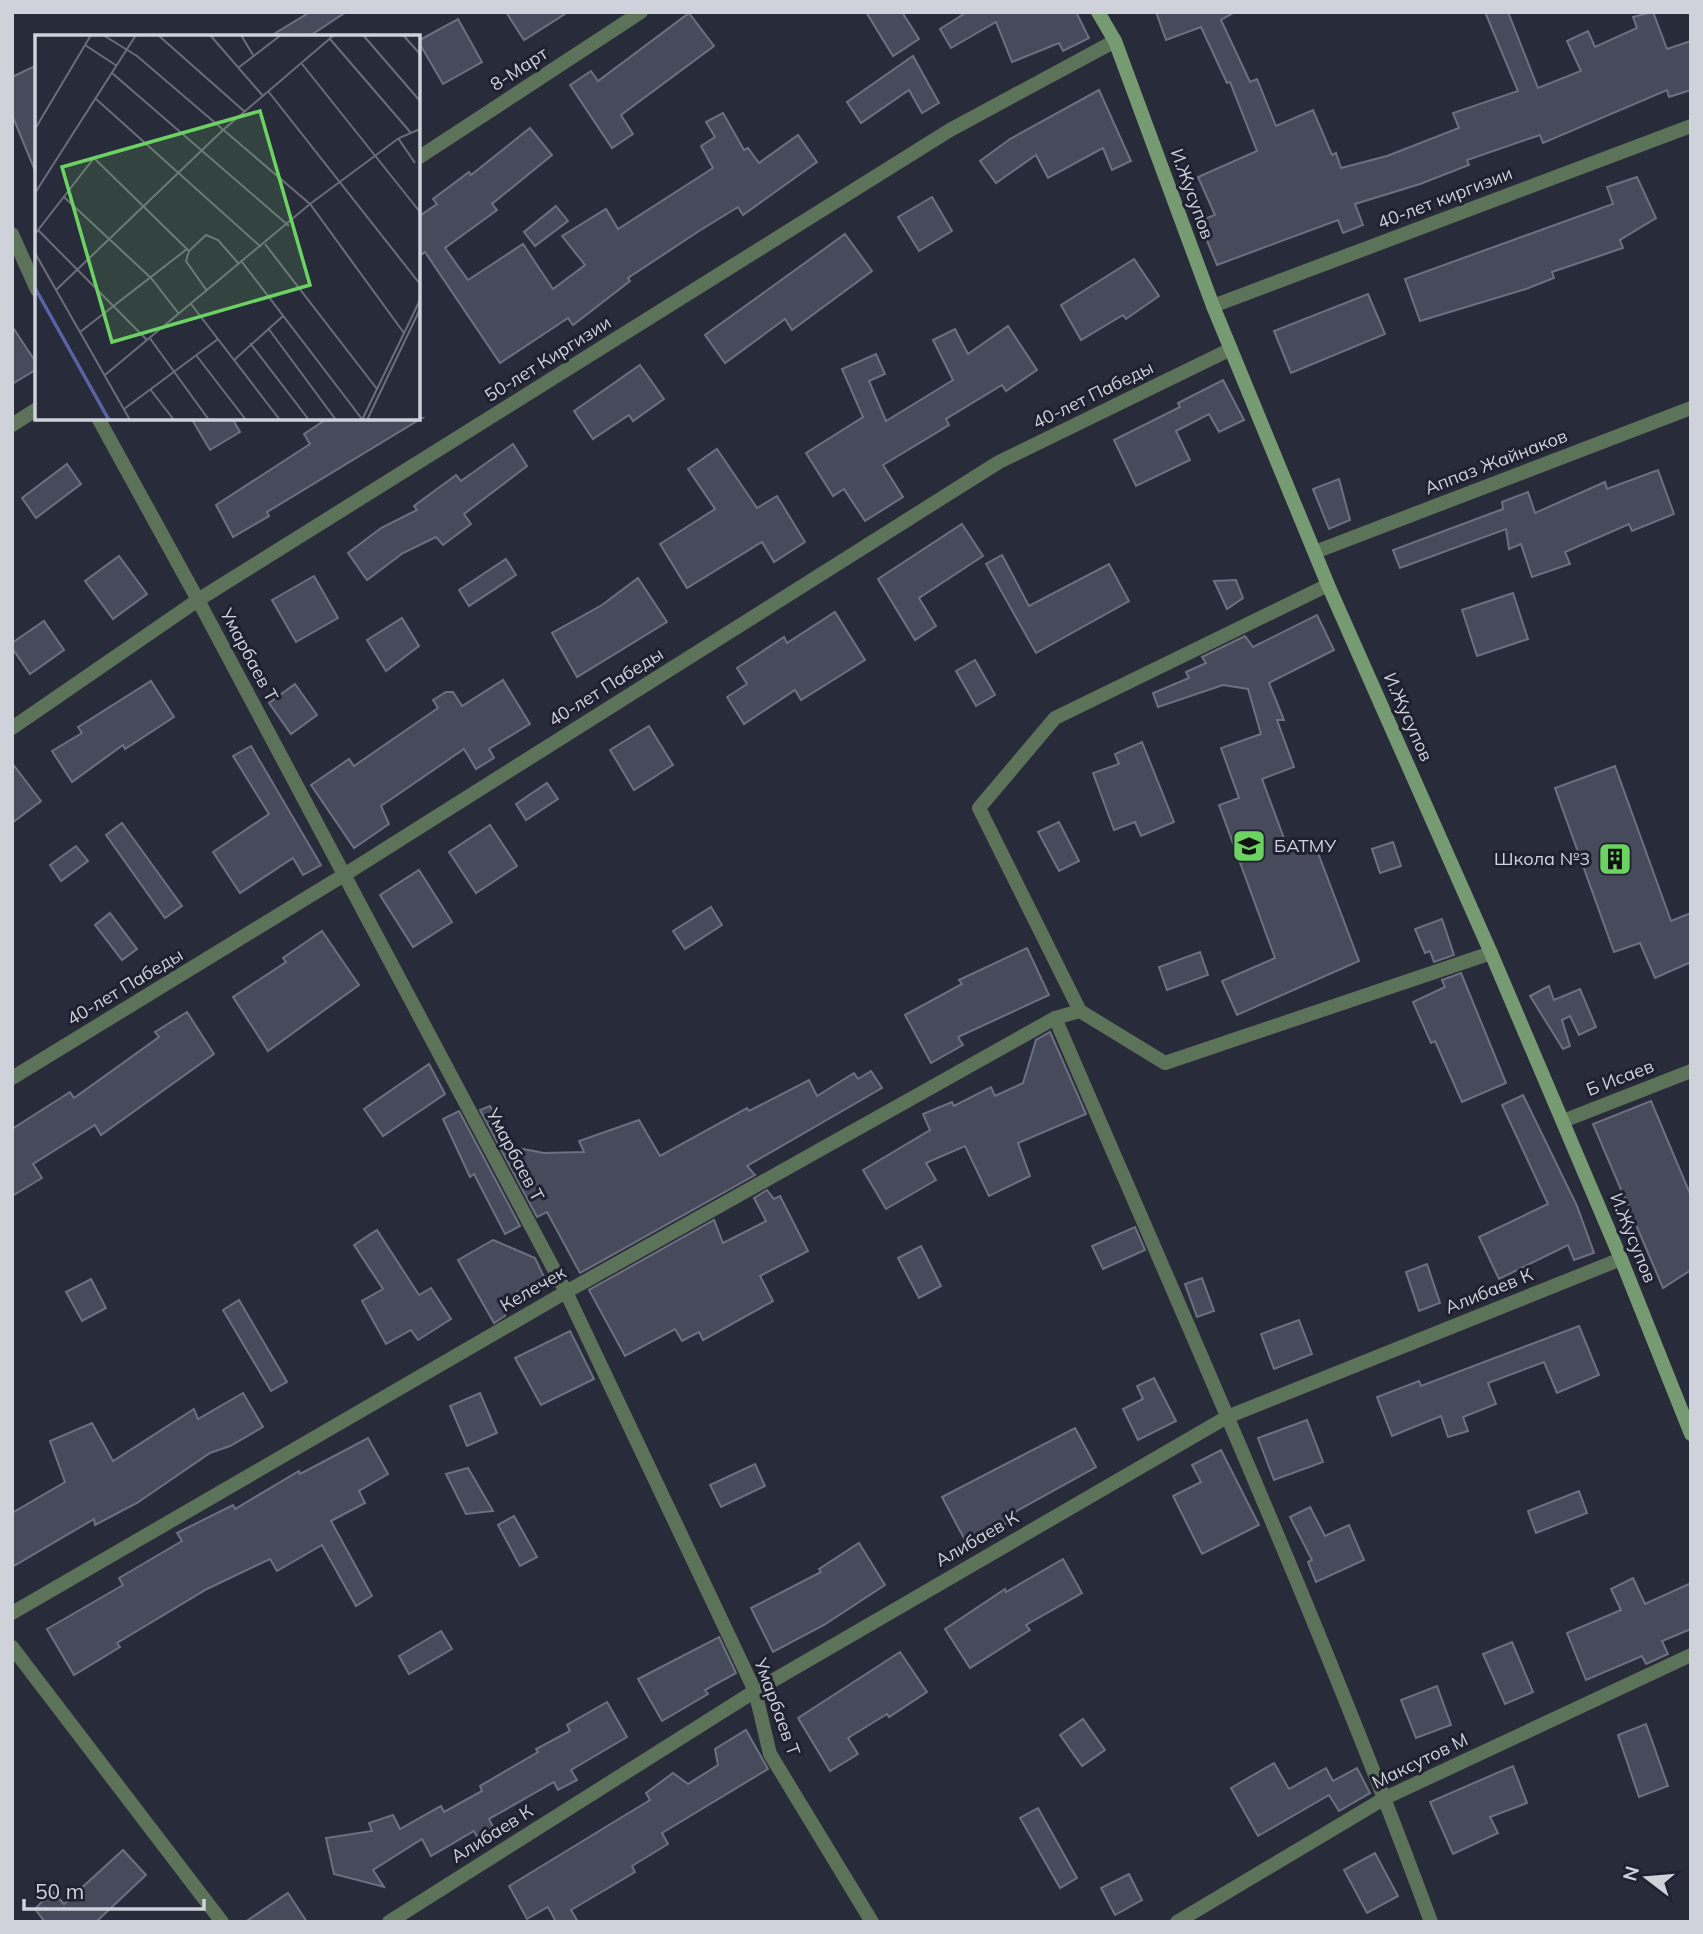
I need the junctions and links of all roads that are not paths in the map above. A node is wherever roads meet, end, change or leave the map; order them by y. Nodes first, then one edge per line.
1 (641, 12) edge
2 (1098, 12) edge
3 (1115, 41) junction
4 (1691, 126) edge
5 (420, 157) edge
6 (12, 234) edge
7 (35, 286) edge
8 (1213, 306) junction
9 (1231, 349) junction
10 (1691, 408) edge
11 (35, 410) edge
12 (99, 420) edge
13 (12, 425) edge
14 (1315, 552) junction
15 (1328, 585) junction
16 (198, 600) junction
17 (12, 729) edge
18 (344, 875) junction
19 (1491, 953) junction
20 (1080, 1011) junction
21 (1055, 1018) junction
22 (1691, 1071) edge
23 (12, 1078) edge
24 (1563, 1121) junction
25 (1621, 1259) junction
26 (566, 1292) junction
27 (1227, 1417) junction
28 (1691, 1434) edge
29 (12, 1613) edge
30 (12, 1647) edge
31 (1691, 1655) edge
32 (755, 1691) junction
33 (1385, 1798) junction
34 (222, 1922) edge
35 (389, 1922) edge
36 (872, 1922) edge
37 (1177, 1922) edge
38 (1431, 1922) edge

1 - 5 street, 8-Март
2 - 3 street, И.Жусупов
3 - 8 street, И.Жусупов
3 - 16 street, 50-лет Киргизии
4 - 8 street, 40-лет киргизии
6 - 7 street
8 - 9 street, И.Жусупов
9 - 14 street, И.Жусупов
9 - 18 street, 40-лет Пабеды
10 - 14 street, Аппаз Жайнаков
11 - 13 street
12 - 16 street, Умарбаев Т
14 - 15 street, И.Жусупов
15 - 19 street, И.Жусупов
15 - 20 street
16 - 17 street, 50-лет Киргизии
16 - 18 street, Умарбаев Т
18 - 23 street, 40-лет Пабеды
18 - 26 street, Умарбаев Т
19 - 20 street
19 - 24 street, И.Жусупов
20 - 21 street, Келечек
21 - 26 street, Келечек
21 - 27 street
22 - 24 street, Б Исаев
24 - 25 street, И.Жусупов
25 - 27 street, Алибаев К
25 - 28 street, И.Жусупов
26 - 29 street, Келечек
26 - 32 street, Умарбаев Т
27 - 32 street, Алибаев К
27 - 33 street
30 - 34 street
31 - 33 street, Максутов М
32 - 35 street, Алибаев К
32 - 36 street, Умарбаев Т
33 - 37 street, Максутов М
33 - 38 street

